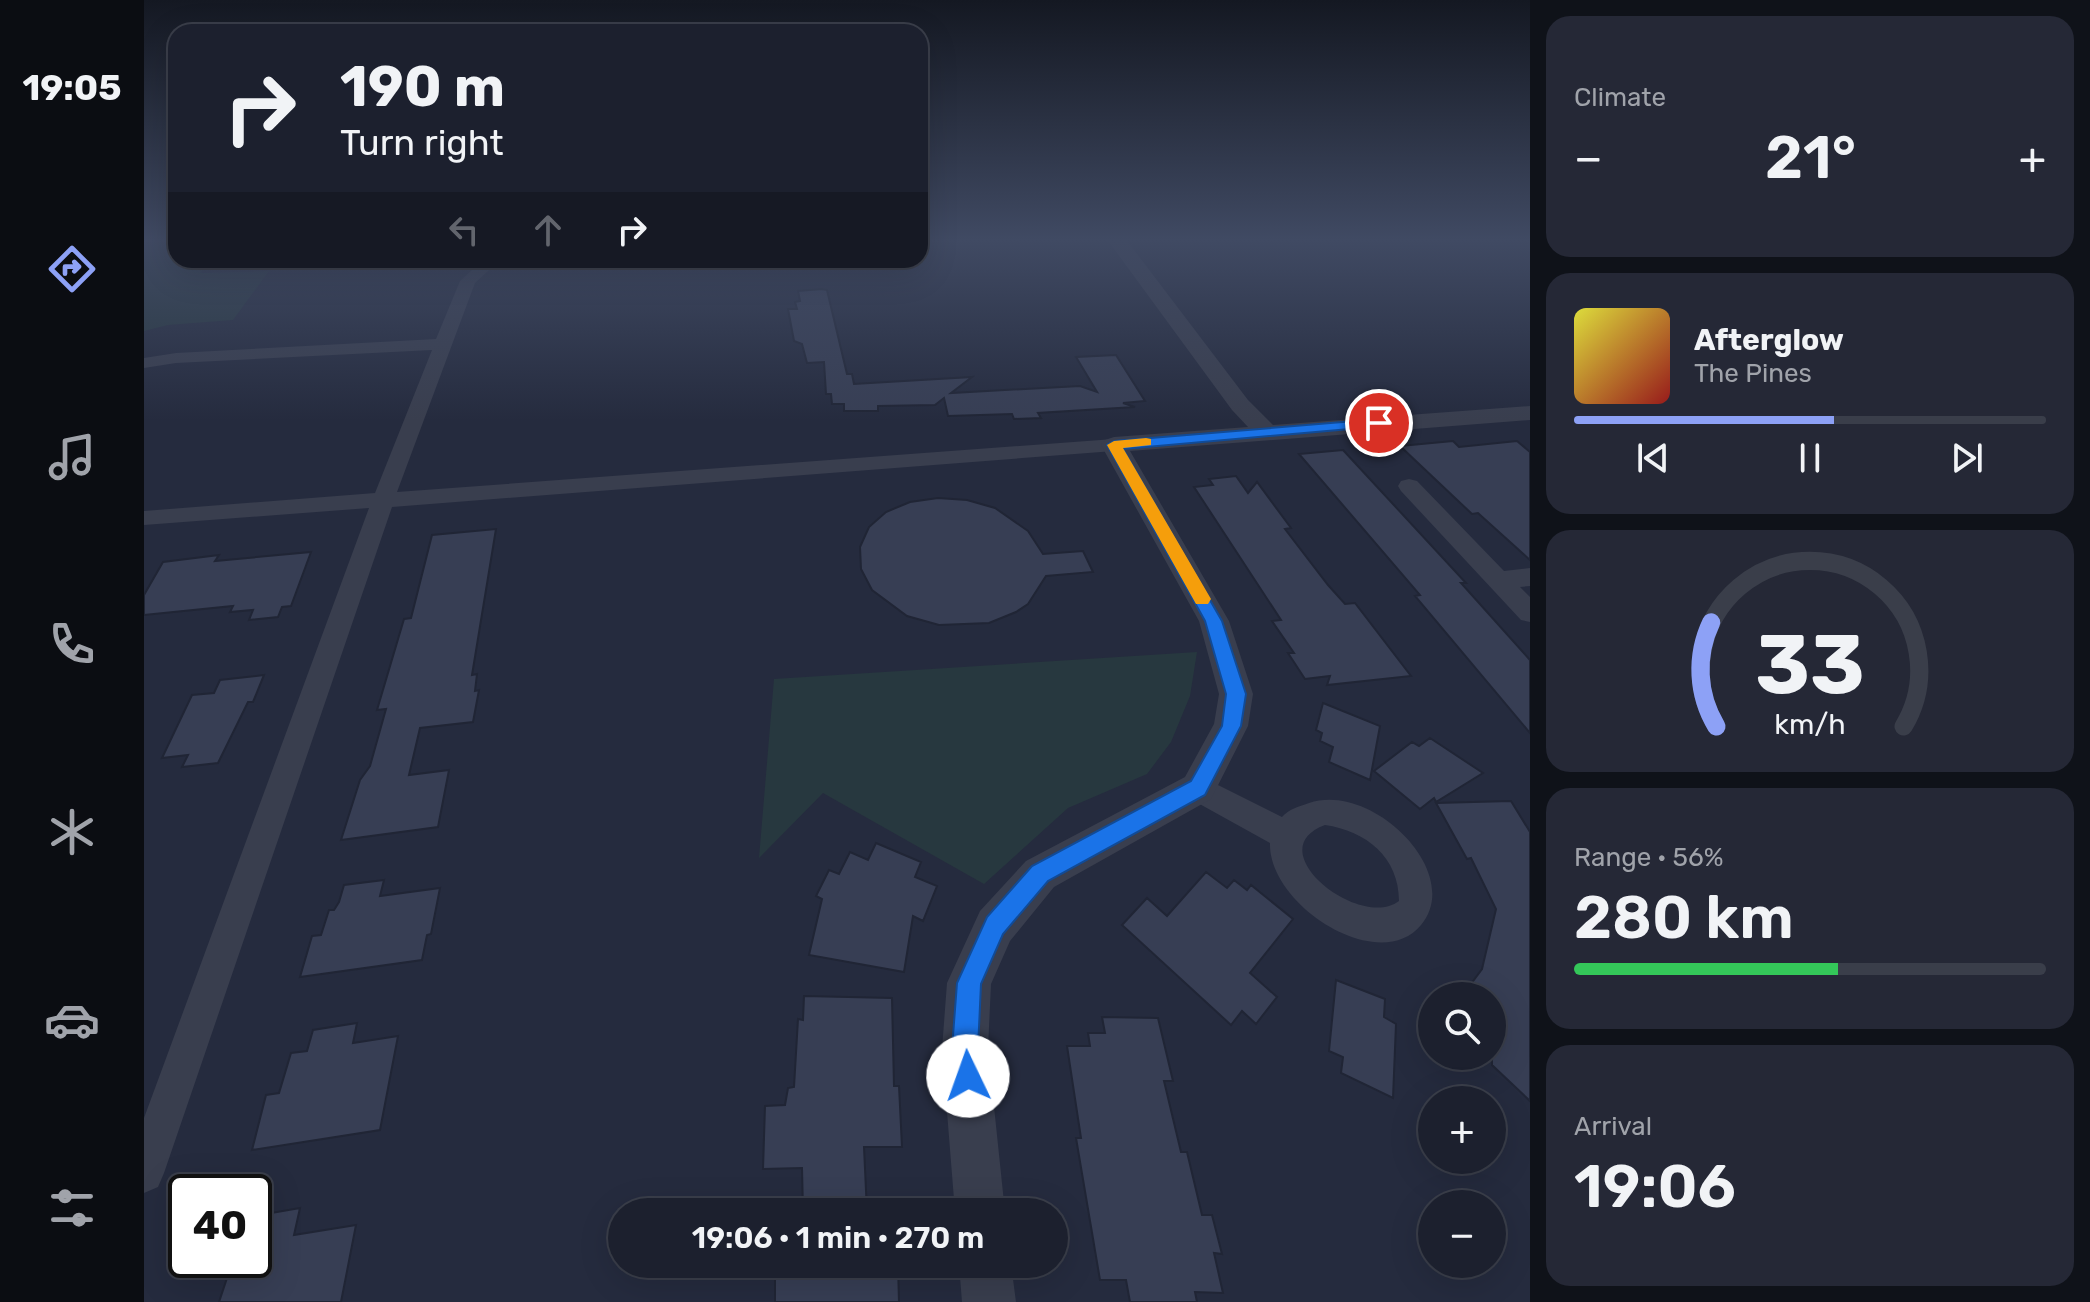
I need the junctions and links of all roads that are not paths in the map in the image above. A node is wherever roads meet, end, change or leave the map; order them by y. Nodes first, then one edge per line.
1 (461, 299) edge
2 (1160, 299) edge
3 (442, 344) junction
4 (144, 363) edge
5 (1530, 413) edge
6 (1265, 431) junction
7 (1114, 445) junction
8 (1409, 486) dead end
9 (383, 500) junction
10 (144, 518) edge
11 (1530, 577) edge
12 (1499, 580) junction
13 (1530, 613) edge
14 (1198, 788) junction
15 (1286, 835) dead end
16 (144, 1173) edge
17 (979, 1198) edge
18 (986, 1278) edge
19 (989, 1302) edge

1 - 3 street
2 - 6 street
3 - 4 street
3 - 9 street
5 - 6 street
6 - 7 street
7 - 9 street
7 - 14 street
8 - 12 street
9 - 10 street
9 - 16 street
11 - 12 street
12 - 13 street
14 - 15 street
14 - 17 street
18 - 19 street

